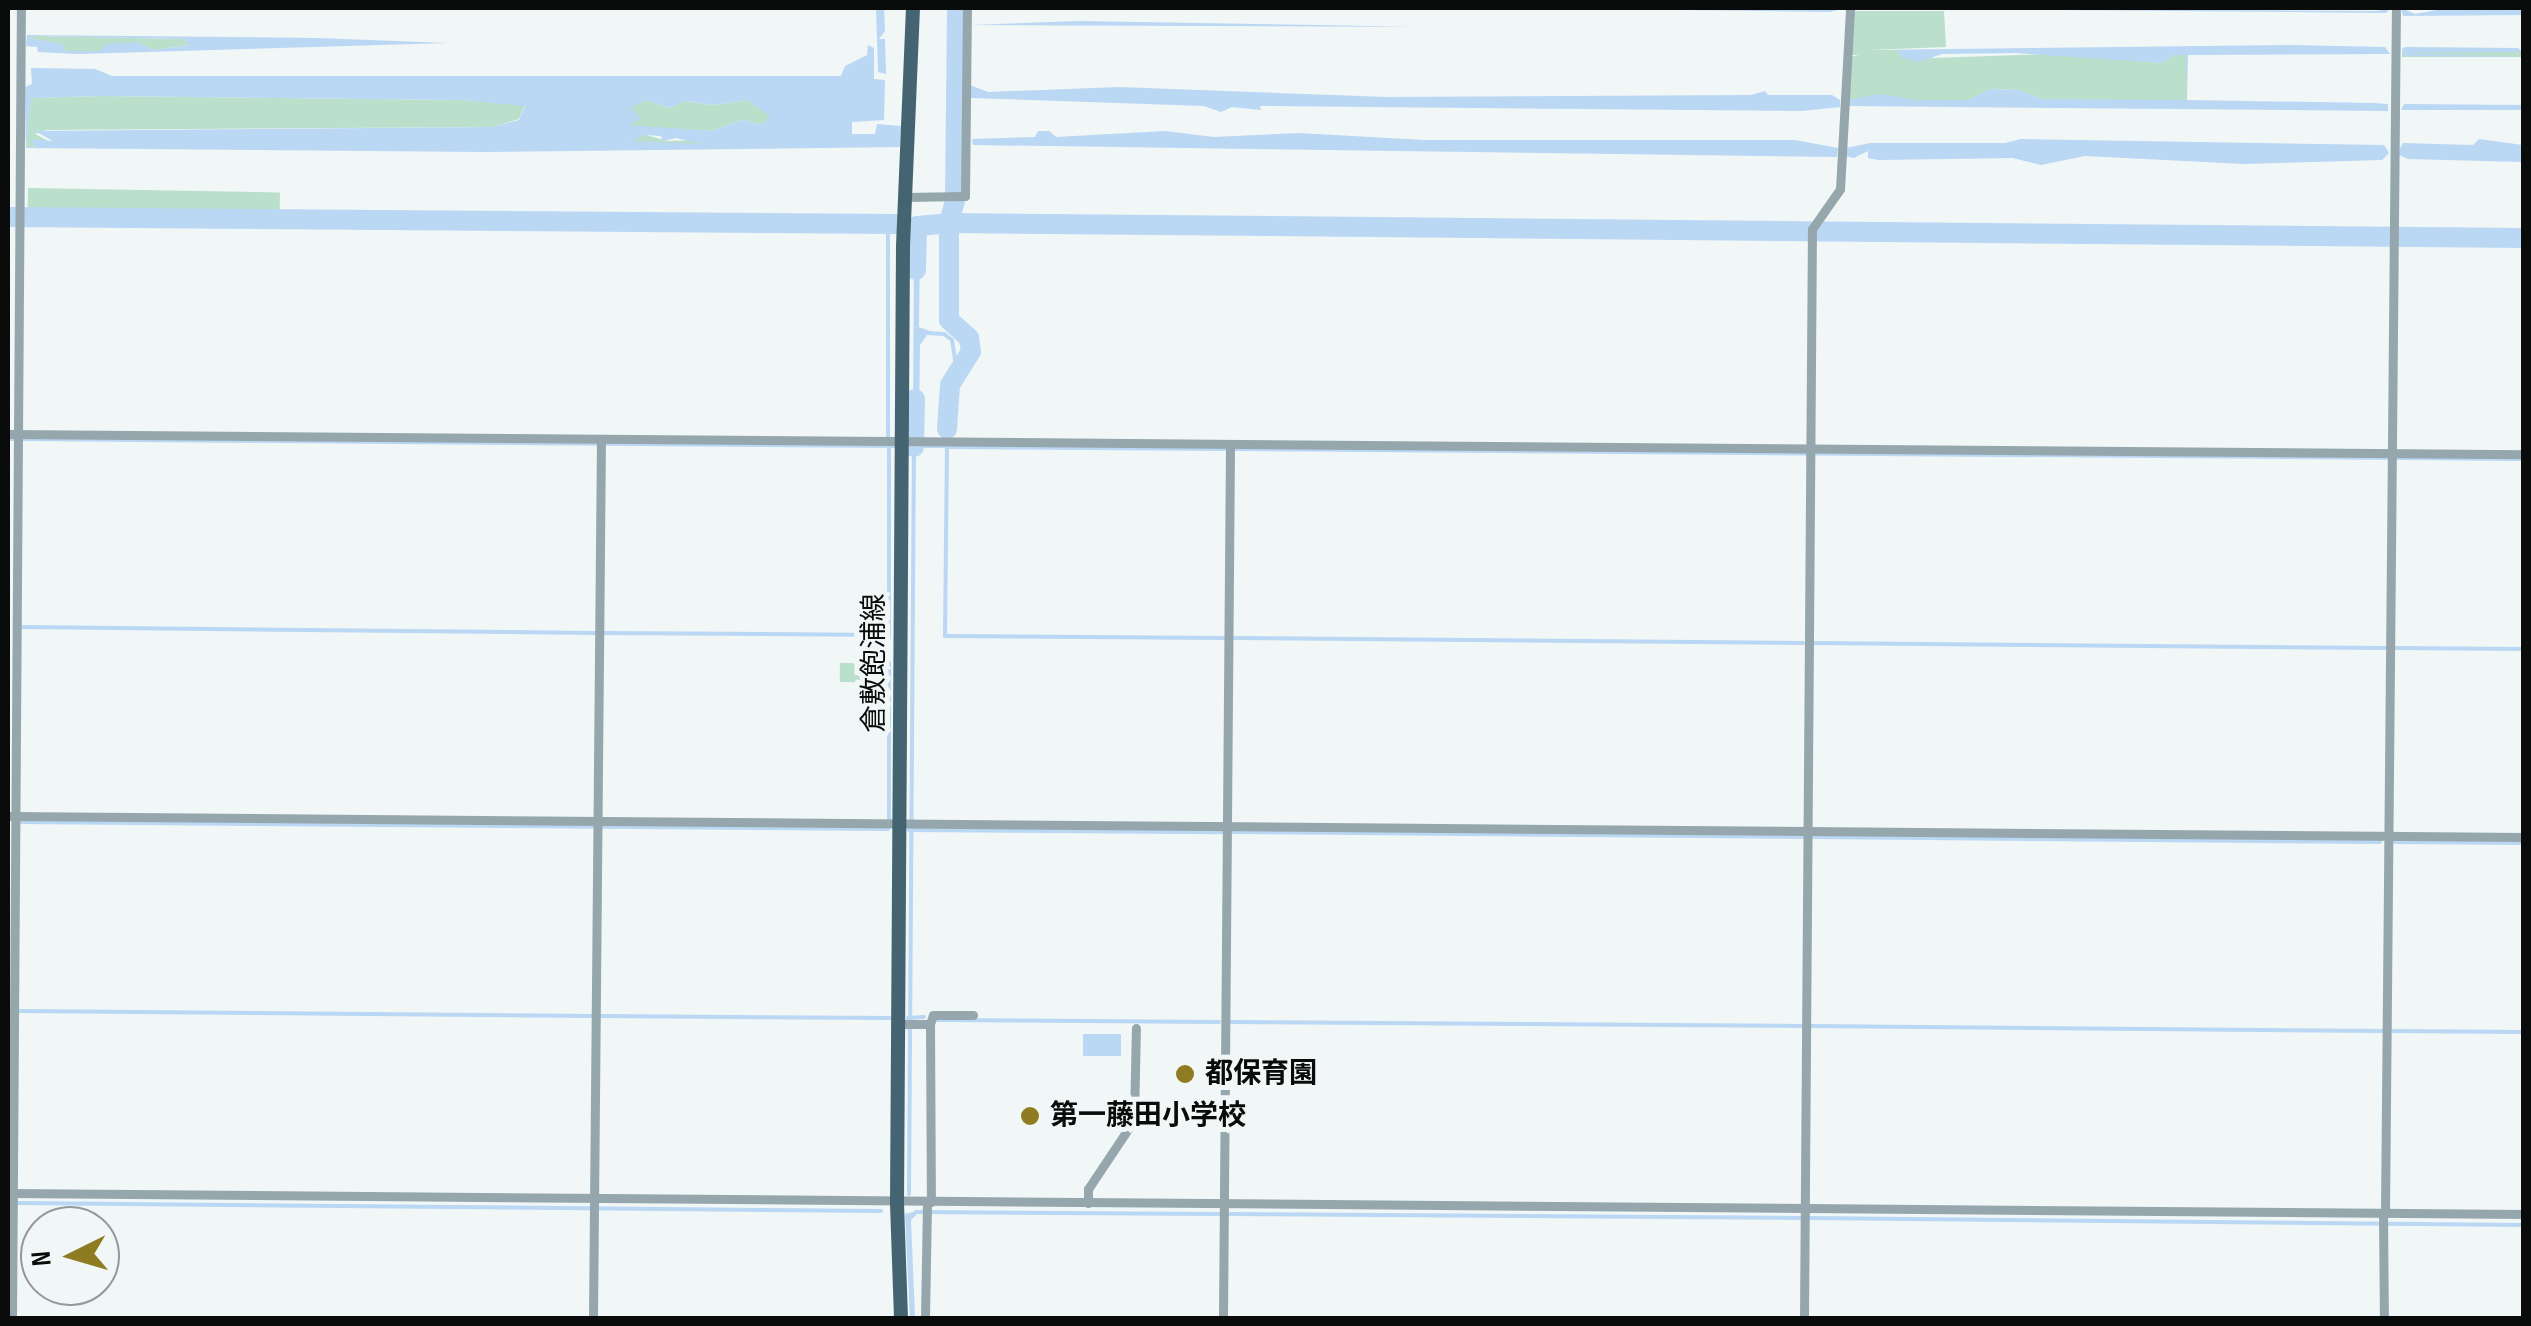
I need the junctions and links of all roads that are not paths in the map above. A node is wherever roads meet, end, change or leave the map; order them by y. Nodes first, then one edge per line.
1 (21, 8) edge
2 (913, 8) edge
3 (967, 8) edge
4 (1850, 8) edge
5 (2396, 8) edge
6 (8, 186) edge
7 (20, 186) junction
8 (906, 197) junction
9 (13, 434) edge
10 (902, 440) junction
11 (601, 444) junction
12 (1230, 444) junction
13 (1811, 452) junction
14 (2524, 454) edge
15 (2392, 456) junction
16 (11, 816) edge
17 (908, 823) junction
18 (597, 825) junction
19 (1226, 826) junction
20 (1807, 832) junction
21 (2388, 835) junction
22 (2524, 838) edge
23 (973, 1015) dead end
24 (907, 1024) junction
25 (930, 1024) junction
26 (1136, 1028) dead end
27 (10, 1194) edge
28 (897, 1202) junction
29 (1088, 1203) junction
30 (1223, 1204) junction
31 (592, 1205) junction
32 (928, 1207) junction
33 (1804, 1208) junction
34 (2524, 1214) edge
35 (2384, 1218) junction
36 (12, 1318) edge
37 (593, 1318) edge
38 (902, 1318) edge
39 (926, 1318) edge
40 (1222, 1318) edge
41 (1804, 1318) edge
42 (2384, 1318) edge

1 - 7 street
2 - 8 main road, 倉敷飽浦線
3 - 8 street
4 - 13 street
5 - 15 street
6 - 7 street
7 - 9 street
8 - 10 main road, 倉敷飽浦線
9 - 11 street
9 - 16 street
10 - 11 street
10 - 12 street
10 - 17 main road, 倉敷飽浦線
11 - 18 street
12 - 13 street
12 - 19 street
13 - 15 street
13 - 20 street
14 - 15 street
15 - 21 street
16 - 18 street
16 - 27 street
17 - 18 street
17 - 19 street
17 - 24 main road, 倉敷飽浦線
18 - 31 street
19 - 20 street
19 - 30 street
20 - 21 street
20 - 33 street
21 - 22 street
21 - 35 street
23 - 25 street
24 - 25 street
24 - 28 main road, 倉敷飽浦線
25 - 32 street
26 - 29 street
27 - 31 street
27 - 36 street
28 - 31 street
28 - 32 street
28 - 38 main road, 倉敷飽浦線
29 - 30 street
29 - 32 street
30 - 33 street
30 - 40 street
31 - 37 street
32 - 39 street
33 - 35 street
33 - 41 street
34 - 35 street
35 - 42 street

